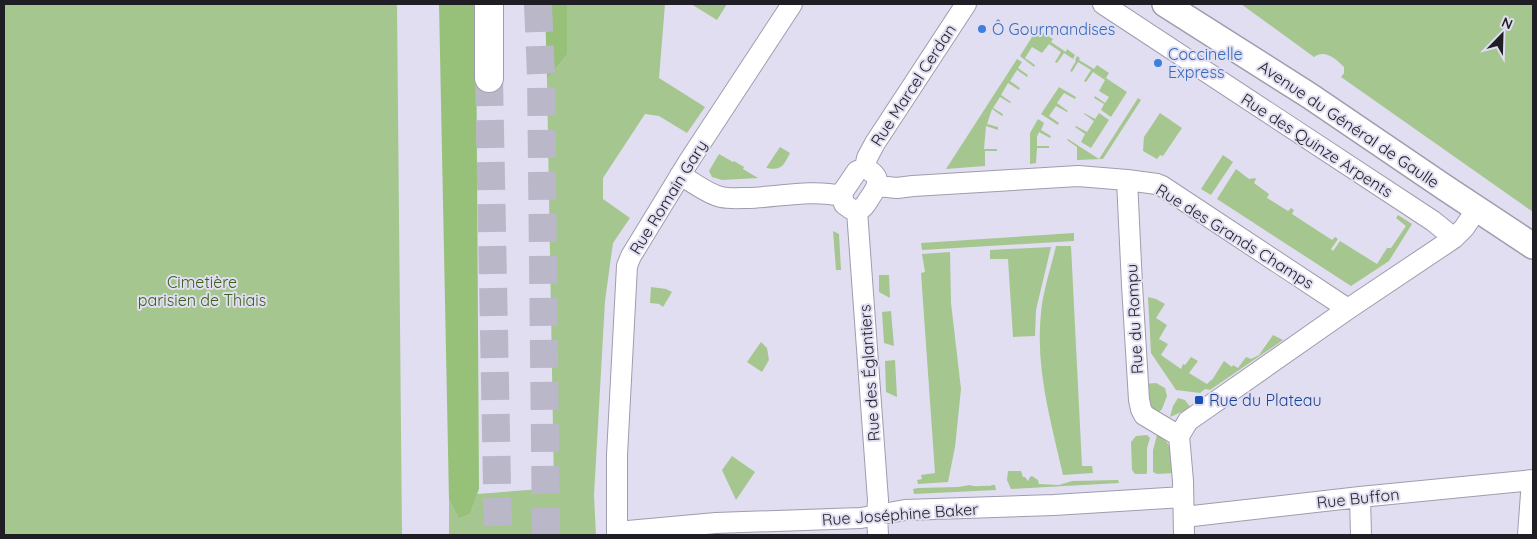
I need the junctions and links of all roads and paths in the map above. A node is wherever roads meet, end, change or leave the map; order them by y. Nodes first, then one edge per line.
1 (489, 4) edge
2 (792, 4) edge
3 (966, 4) edge
4 (1103, 4) edge
5 (1165, 4) edge
6 (489, 78) tunnel mouth
7 (865, 168) junction
8 (680, 174) junction
9 (1127, 180) junction
10 (877, 186) junction
11 (842, 196) junction
12 (1477, 209) junction
13 (857, 211) junction
14 (1454, 238) junction
15 (1533, 246) edge
16 (1348, 309) junction
17 (1179, 436) junction
18 (1533, 480) edge
19 (1360, 497) junction
20 (1184, 516) edge
21 (878, 526) edge
22 (617, 534) edge
23 (1361, 535) edge
24 (1528, 535) edge

1 - 6 highway
2 - 8 street, Rue Romain Gary
3 - 7 street, Rue Marcel Cerdan
4 - 14 street, Rue des Quinze Arpents
5 - 12 main road, Avenue du Général de Gaulle
7 - 10 street
7 - 11 street
8 - 11 street
8 - 22 street, Rue Romain Gary
9 - 10 street, Rue des Grands Champs
9 - 16 street, Rue des Grands Champs
9 - 17 street, Rue du Rompu
10 - 13 street
11 - 13 street
12 - 14 street
12 - 15 main road, Avenue du Général de Gaulle
13 - 21 street, Rue des Églantiers
14 - 16 street
16 - 17 street
17 - 20 street
18 - 19 street, Rue Buffon
18 - 24 street
19 - 20 street, Rue Buffon
19 - 23 street
20 - 21 street, Rue Joséphine Baker
21 - 22 street, Rue Joséphine Baker

